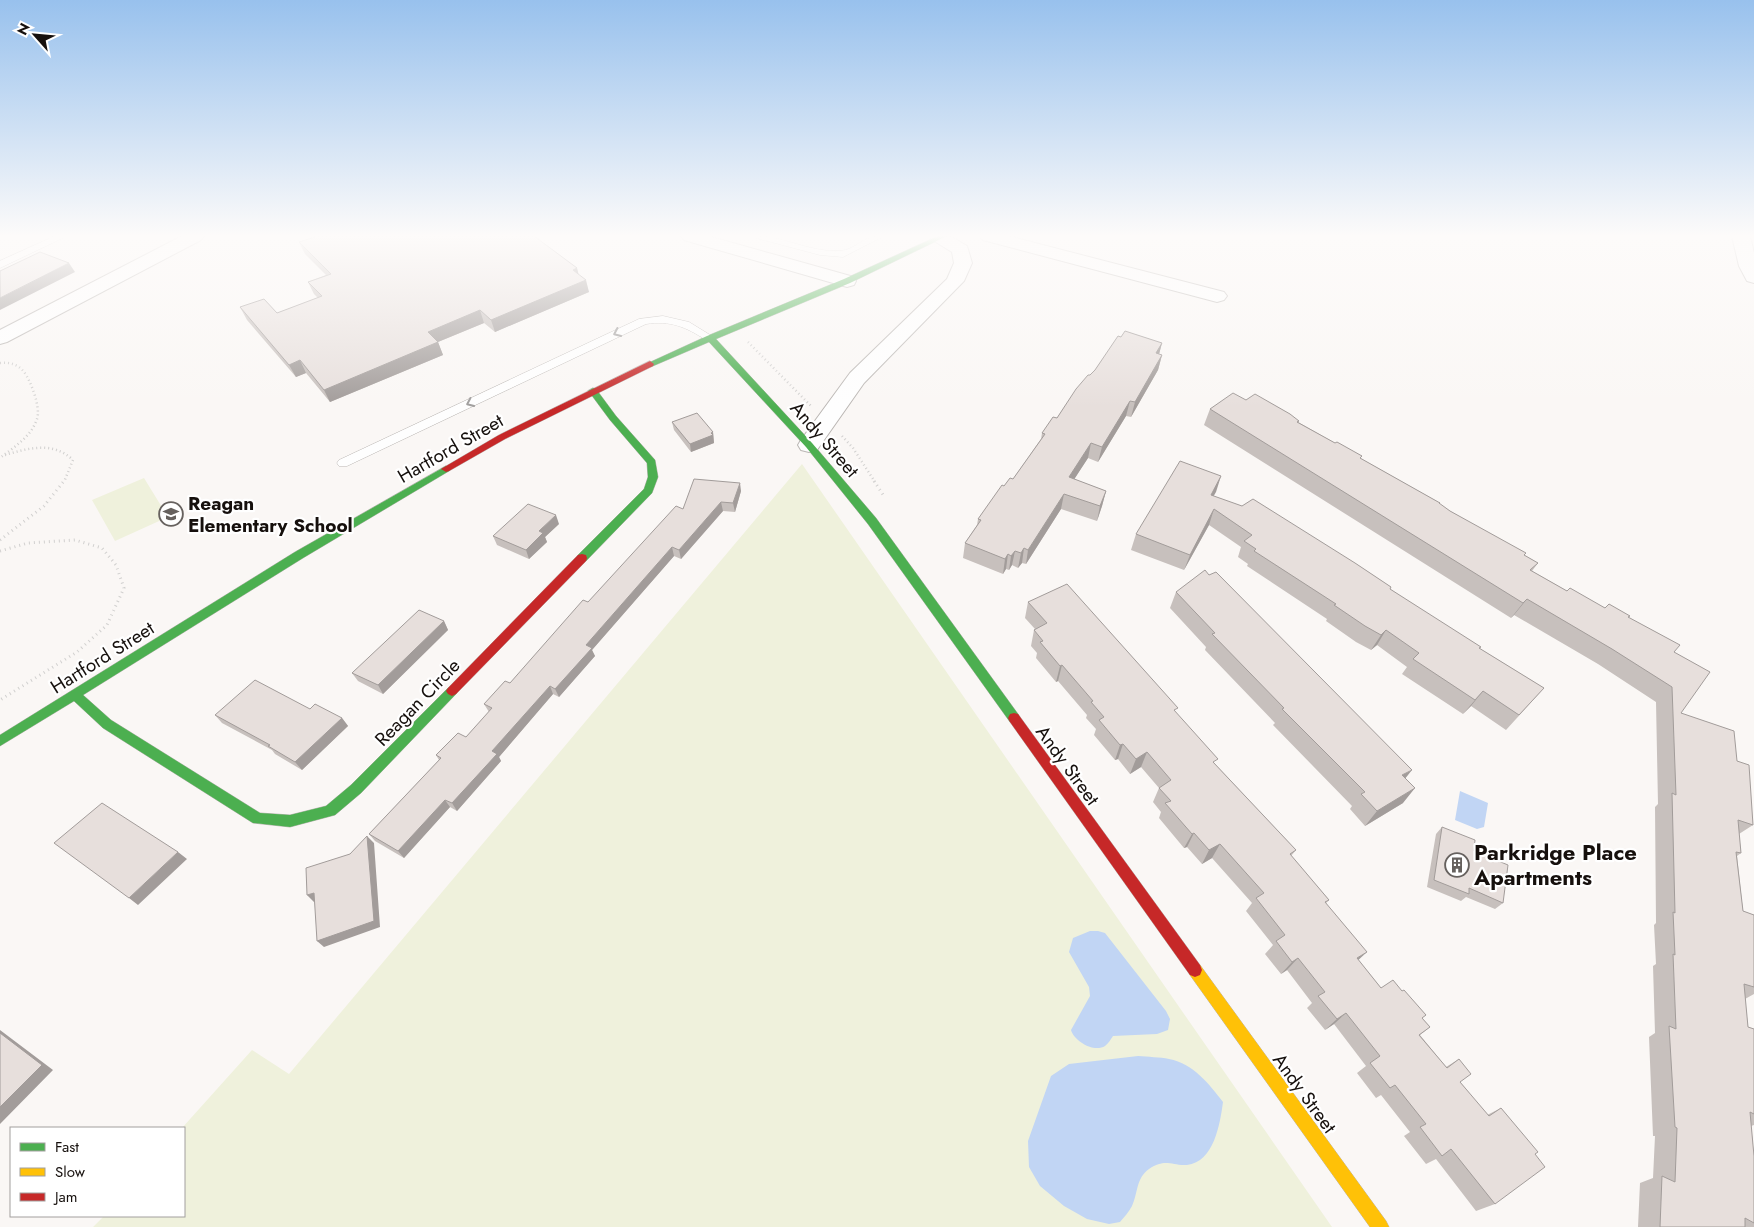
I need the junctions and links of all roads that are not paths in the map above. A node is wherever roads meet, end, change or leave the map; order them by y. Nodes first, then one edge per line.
1 (86, 293) edge
2 (818, 293) edge
3 (943, 293) edge
4 (1207, 293) edge
5 (1217, 296) dead end
6 (0, 338) edge
7 (710, 338) junction
8 (594, 391) junction
9 (809, 445) junction
10 (343, 463) dead end
11 (74, 694) junction
12 (0, 741) edge
13 (1380, 1227) edge

1 - 6 street
2 - 7 street, Hartford Street
3 - 9 street
4 - 5 street
7 - 8 street, Hartford Street
7 - 9 street, Andy Street
7 -> 10 lane
8 - 11 street, Hartford Street
8 - 11 street, Reagan Circle
9 - 13 street, Andy Street
11 - 12 street, Hartford Street

